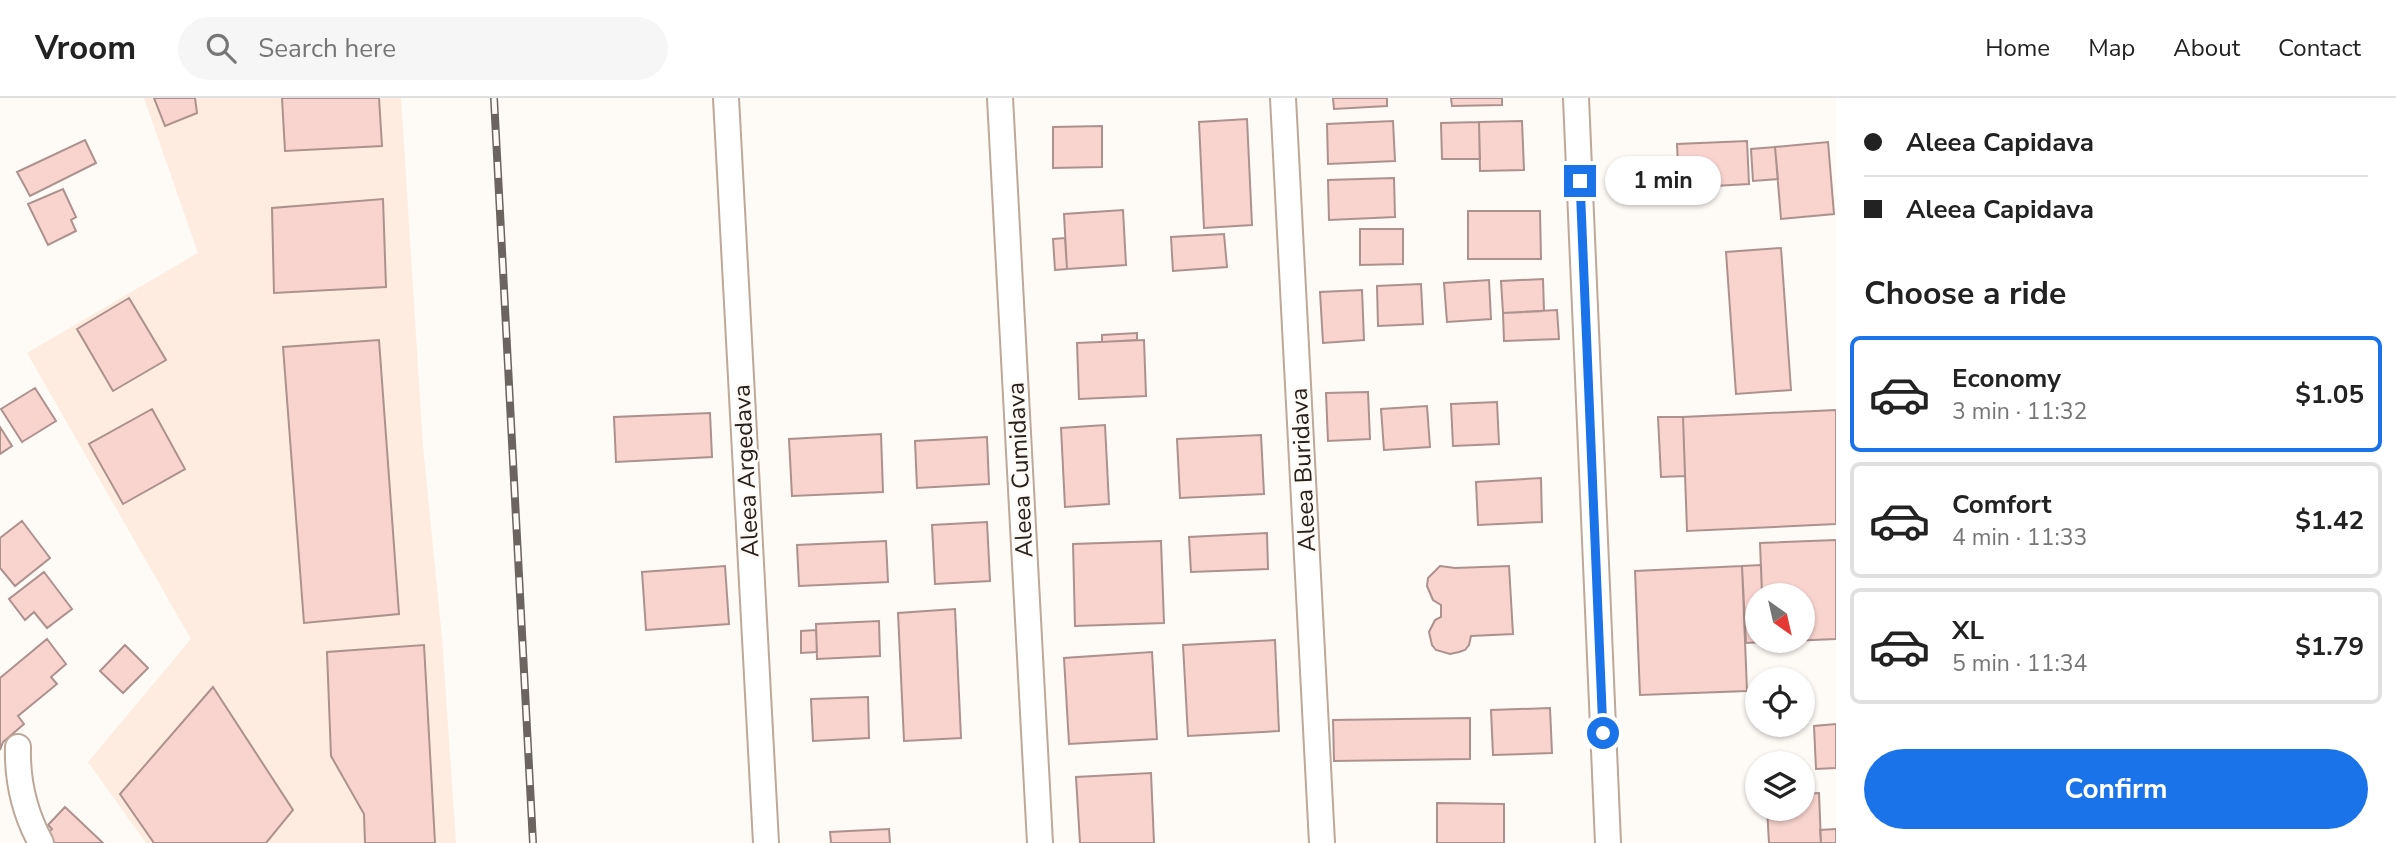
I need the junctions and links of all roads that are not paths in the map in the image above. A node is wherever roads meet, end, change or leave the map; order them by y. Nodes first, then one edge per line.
1 (726, 98) edge
2 (1000, 98) edge
3 (1283, 98) edge
4 (1576, 98) edge
5 (18, 747) dead end
6 (41, 843) edge
7 (766, 843) edge
8 (1040, 843) edge
9 (1322, 843) edge
10 (1608, 843) edge

1 - 7 street, Aleea Argedava
2 - 8 street, Aleea Cumidava
3 - 9 street, Aleea Buridava
4 - 10 street
5 - 6 street

